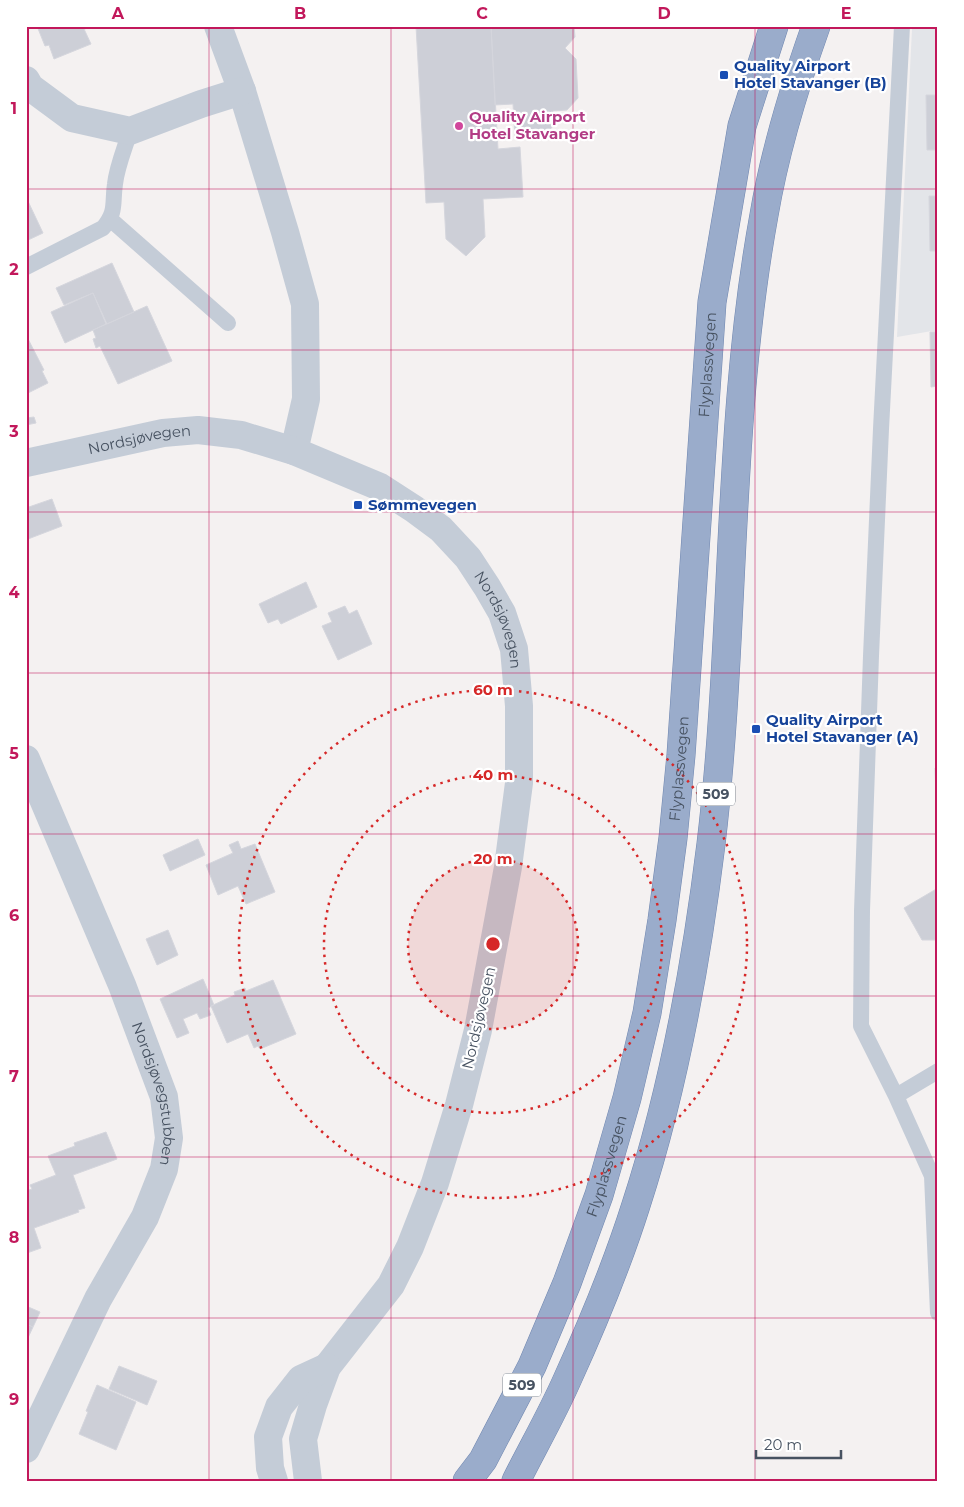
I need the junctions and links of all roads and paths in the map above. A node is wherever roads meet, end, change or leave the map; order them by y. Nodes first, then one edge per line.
1 (218, 26) edge
2 (774, 26) edge
3 (816, 26) edge
4 (902, 26) edge
5 (26, 80) edge
6 (242, 91) junction
7 (130, 131) junction
8 (110, 219) junction
9 (26, 267) edge
10 (228, 323) dead end
11 (294, 451) junction
12 (26, 463) edge
13 (26, 759) edge
14 (938, 1071) edge
15 (896, 1096) junction
16 (938, 1313) edge
17 (327, 1367) junction
18 (26, 1449) edge
19 (274, 1481) edge
20 (308, 1481) edge
21 (467, 1481) edge
22 (516, 1481) edge

1 - 6 street
2 - 21 highway, Flyplassvegen / 509
3 - 22 highway, 509
4 - 15 lane
5 - 7 street
6 - 7 street
6 - 11 street
7 - 8 lane
8 - 9 lane
8 - 10 lane
11 - 12 street, Nordsjøvegen
11 - 17 street, Nordsjøvegen
13 - 18 street, Nordsjøvegstubben
14 - 15 lane
15 - 16 lane
17 - 19 street, Nordsjøvegen
17 - 20 street, Nordsjøvegen

